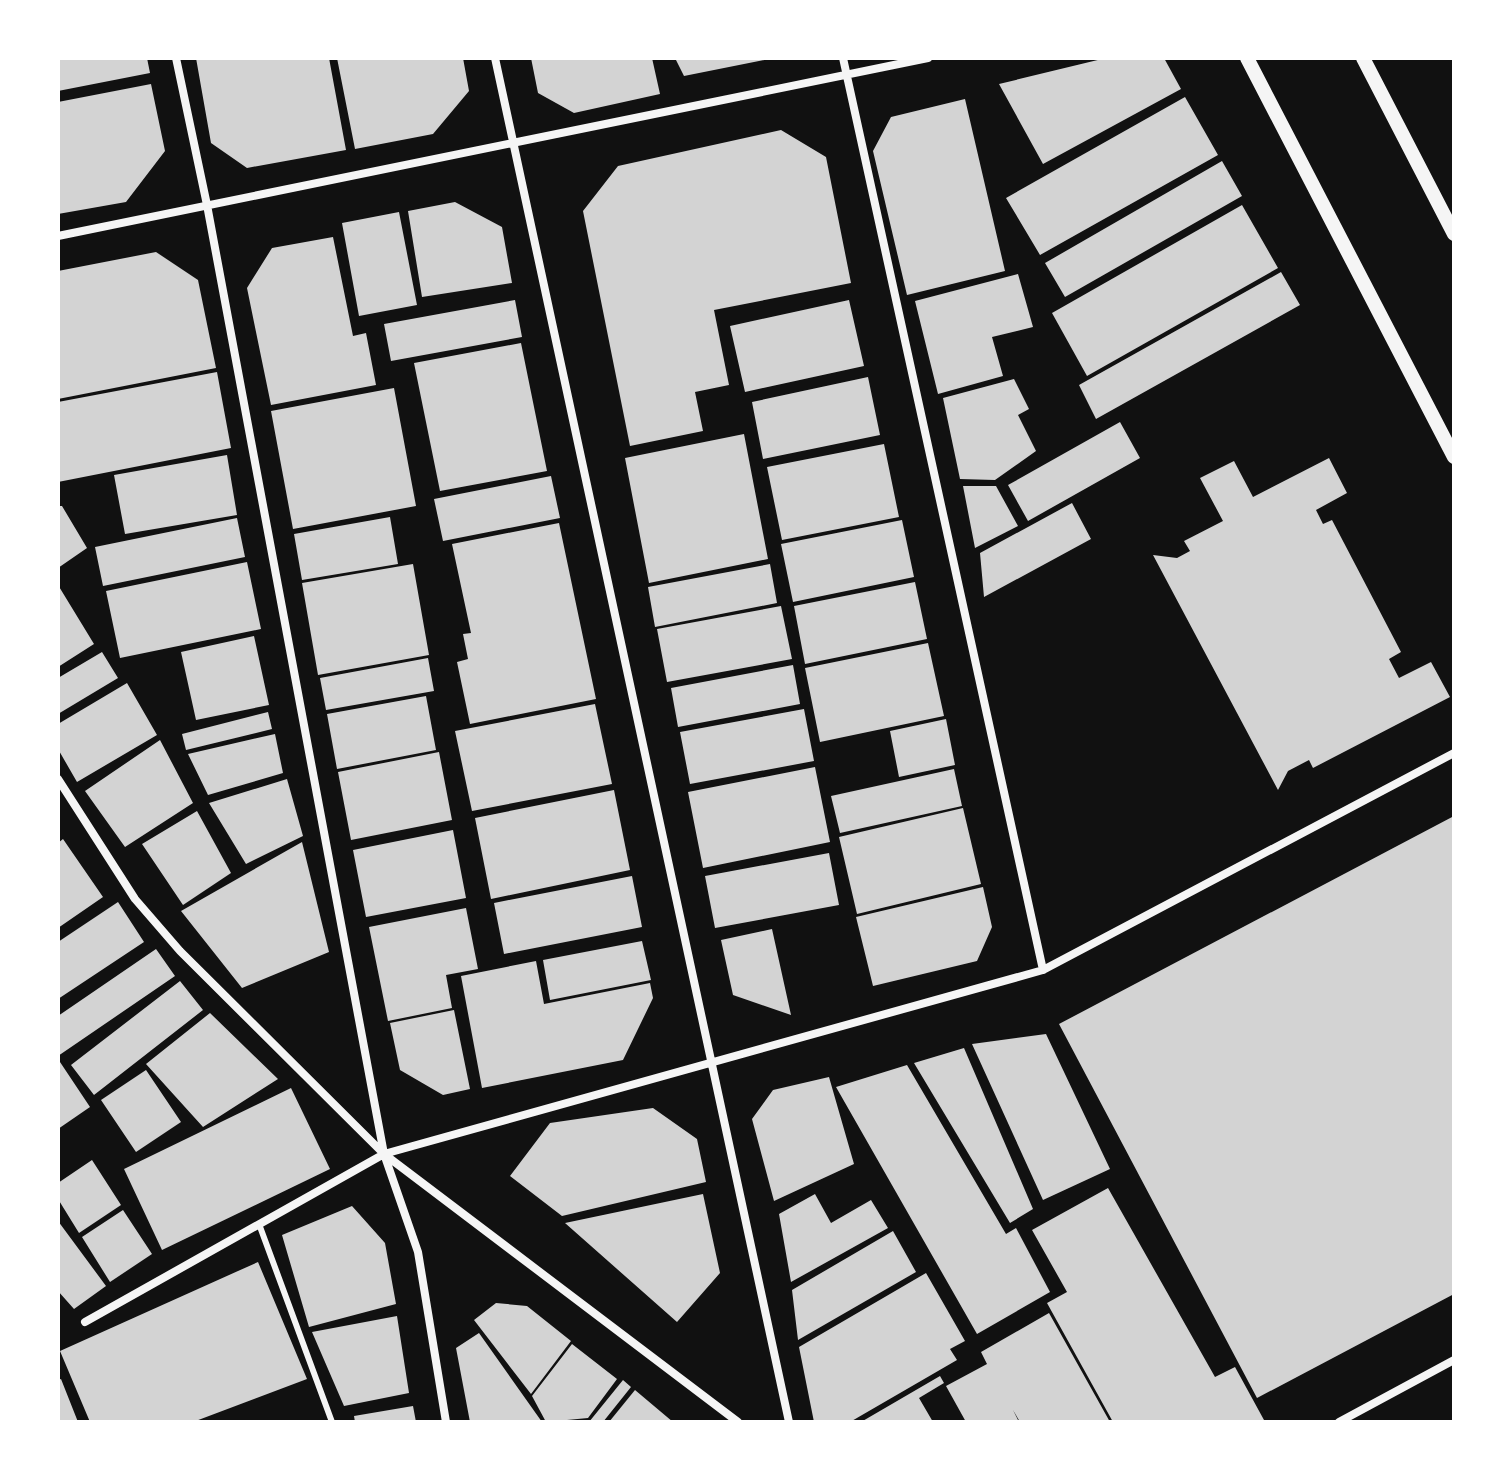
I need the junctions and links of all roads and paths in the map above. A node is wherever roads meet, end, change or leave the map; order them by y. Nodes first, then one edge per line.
1 (176, 58) edge
2 (495, 58) edge
3 (843, 58) edge
4 (928, 58) edge
5 (1247, 58) edge
6 (1363, 58) edge
7 (847, 75) junction
8 (513, 143) junction
9 (207, 205) junction
10 (1454, 234) edge
11 (58, 236) edge
12 (1454, 457) edge
13 (1454, 753) edge
14 (58, 779) edge
15 (1043, 970) junction
16 (711, 1062) junction
17 (384, 1154) junction
18 (259, 1224) junction
19 (85, 1322) dead end
20 (1454, 1360) edge
21 (332, 1422) edge
22 (446, 1422) edge
23 (738, 1422) edge
24 (789, 1422) edge
25 (1339, 1422) edge

1 - 9 street
2 - 8 street
3 - 7 street
4 - 7 street
5 - 12 street
6 - 10 street
7 - 8 street
7 - 15 street
8 - 9 street
8 - 16 street
9 - 11 street
9 - 17 street
13 - 15 street
14 - 17 street
15 - 16 street
16 - 17 street
16 - 24 street
17 - 18 street
17 - 22 street
17 - 23 street
18 - 19 street
18 - 21 lane
20 - 25 street

